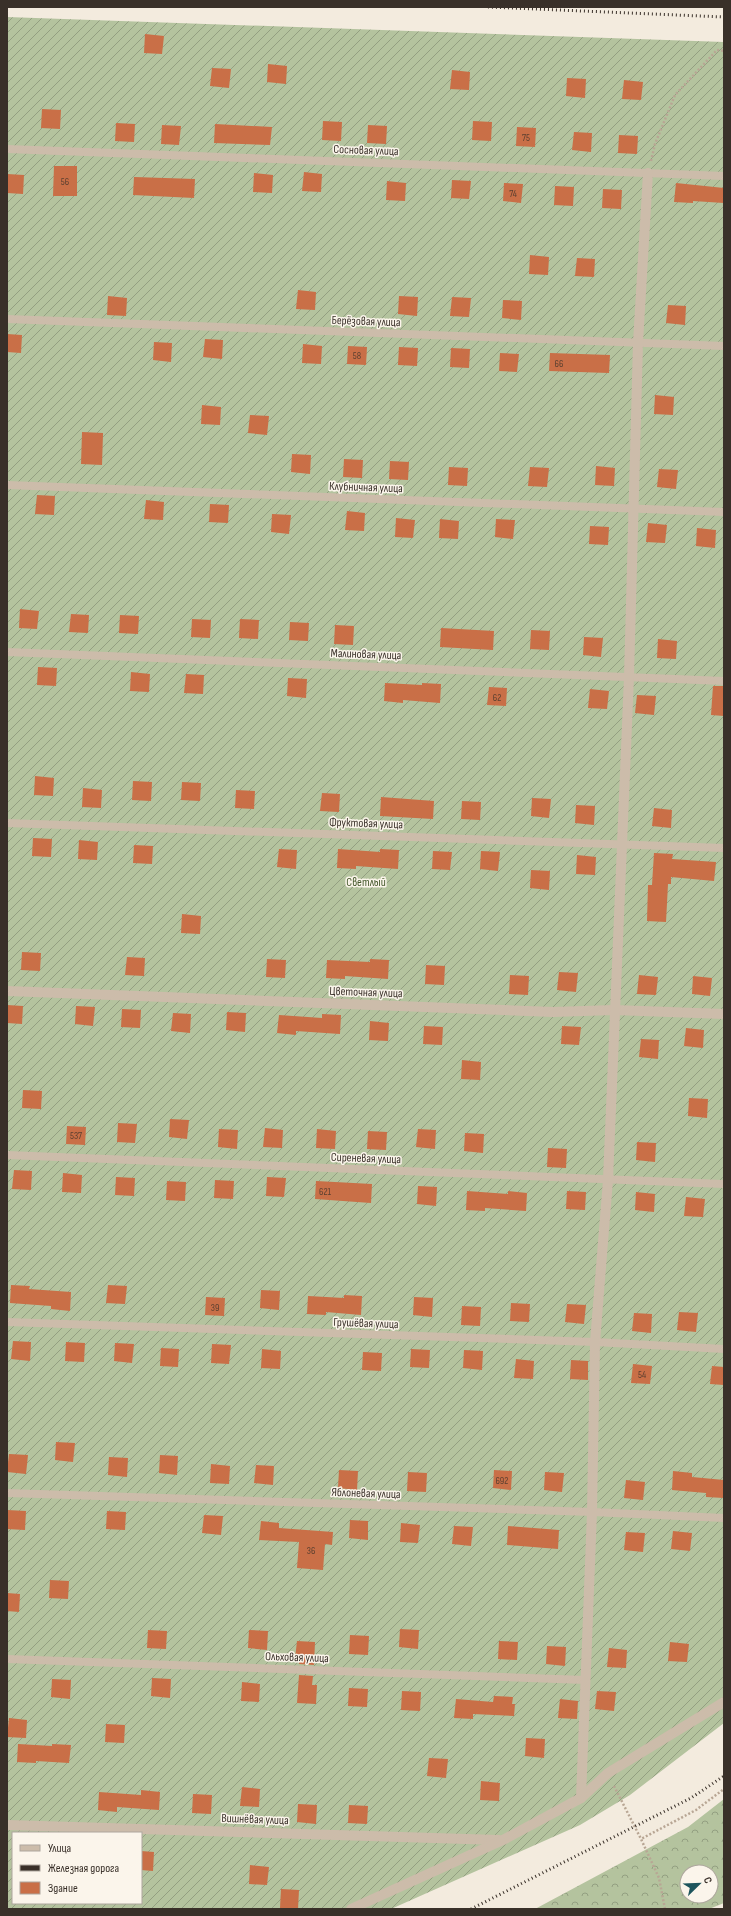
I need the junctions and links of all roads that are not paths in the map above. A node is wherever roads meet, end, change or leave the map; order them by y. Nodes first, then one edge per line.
1 (7, 149) edge
2 (648, 173) junction
3 (724, 176) edge
4 (7, 319) edge
5 (638, 343) junction
6 (724, 346) edge
7 (7, 485) edge
8 (634, 509) junction
9 (724, 512) edge
10 (7, 652) edge
11 (628, 677) junction
12 (724, 680) edge
13 (7, 823) edge
14 (621, 844) junction
15 (724, 848) edge
16 (7, 991) edge
17 (614, 1010) junction
18 (724, 1014) edge
19 (7, 1155) edge
20 (608, 1180) junction
21 (724, 1184) edge
22 (7, 1322) edge
23 (595, 1342) junction
24 (724, 1349) edge
25 (7, 1493) edge
26 (592, 1512) junction
27 (724, 1518) edge
28 (7, 1659) edge
29 (585, 1680) junction
30 (724, 1702) edge
31 (581, 1798) junction
32 (7, 1825) edge
33 (502, 1840) junction
34 (351, 1909) edge

1 - 2 lane, Сосновая улица
2 - 3 lane, Сосновая улица
2 - 5 street
4 - 5 lane, Берёзовая улица
5 - 6 lane, Берёзовая улица
5 - 8 street
7 - 8 lane, Клубничная улица
8 - 9 lane, Клубничная улица
8 - 11 street
10 - 11 lane, Малиновая улица
11 - 12 lane, Малиновая улица
11 - 14 street
13 - 14 lane, Фруктовая улица
14 - 15 lane, Фруктовая улица
14 - 17 street
16 - 17 street, Цветочная улица
17 - 18 street, Цветочная улица
17 - 20 street
19 - 20 lane, Сиреневая улица
20 - 21 lane, Сиреневая улица
20 - 23 street
22 - 23 lane, Грушёвая улица
23 - 24 lane, Грушёвая улица
23 - 26 street
25 - 26 lane, Яблоневая улица
26 - 27 lane, Яблоневая улица
26 - 29 street
28 - 29 lane, Ольховая улица
29 - 31 street
30 - 31 street
31 - 33 street
32 - 33 street, Вишнёвая улица
33 - 34 street

